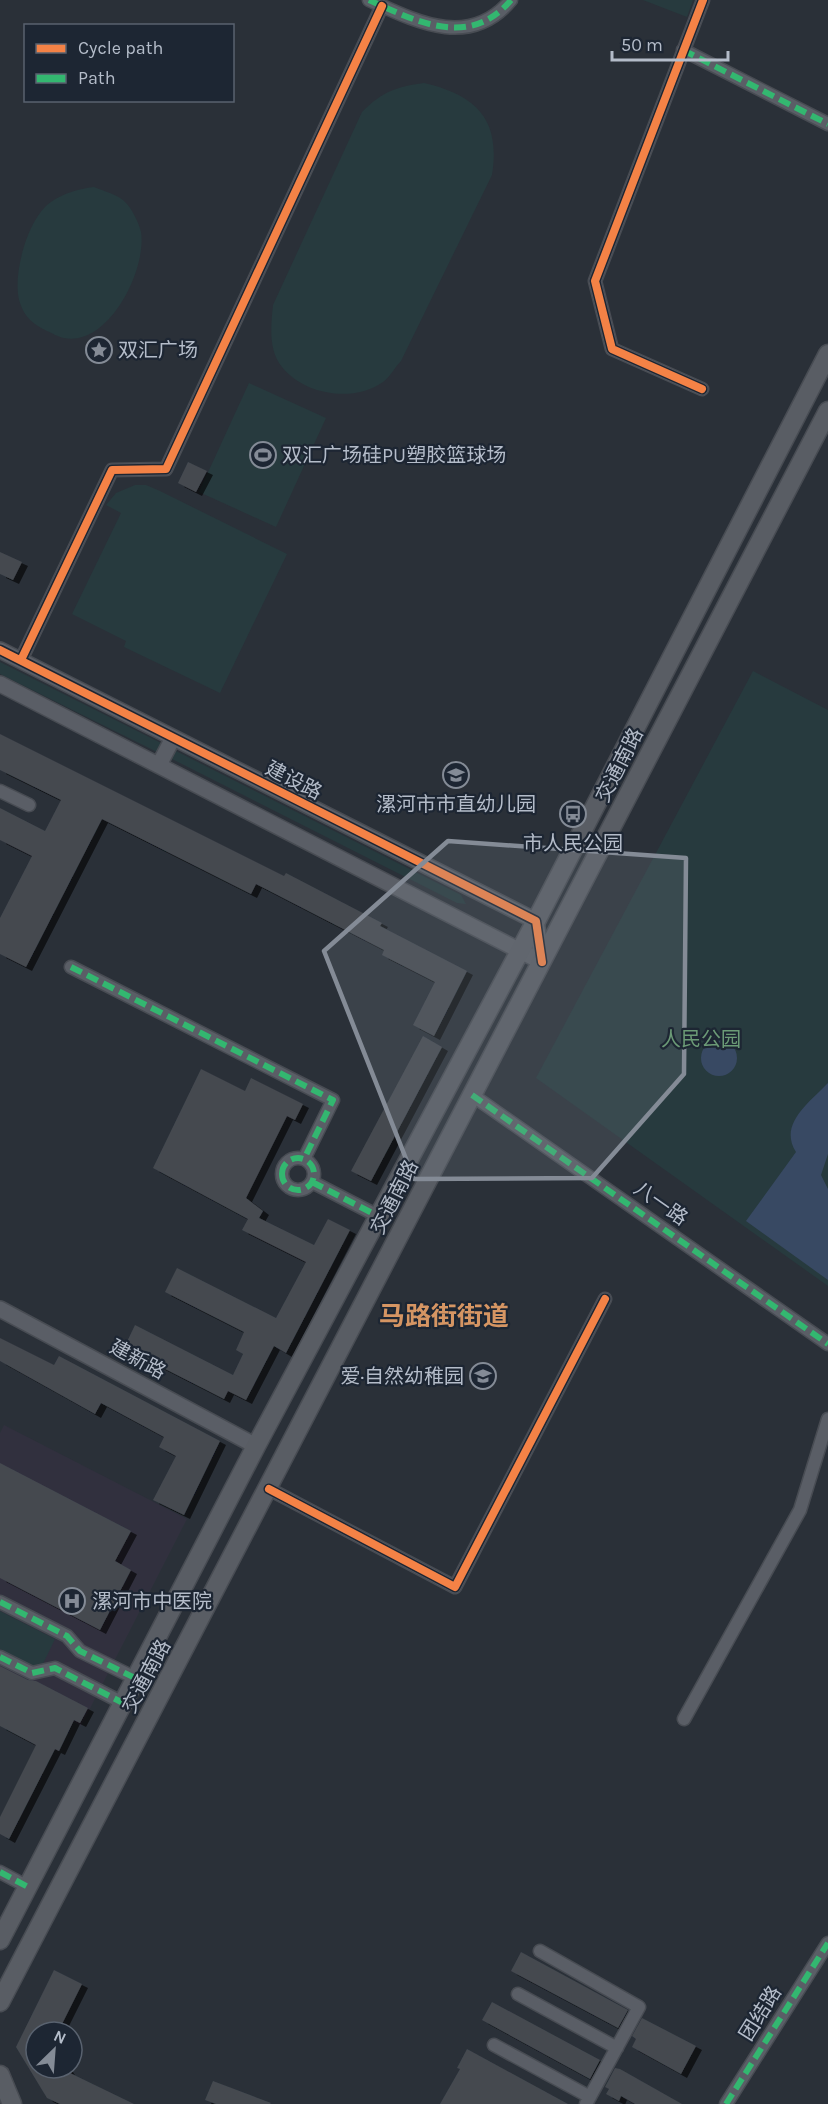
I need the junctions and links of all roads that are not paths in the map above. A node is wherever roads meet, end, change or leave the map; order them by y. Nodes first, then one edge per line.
1 (369, 0) edge
2 (511, 0) edge
3 (703, 0) edge
4 (382, 6) junction
5 (683, 50) junction
6 (828, 124) edge
7 (828, 354) edge
8 (702, 389) dead end
9 (828, 411) edge
10 (0, 650) edge
11 (21, 660) junction
12 (0, 684) edge
13 (173, 738) junction
14 (159, 765) junction
15 (0, 791) edge
16 (29, 805) dead end
17 (536, 921) junction
18 (520, 951) junction
19 (542, 962) junction
20 (71, 967) dead end
21 (472, 1095) junction
22 (304, 1159) junction
23 (312, 1182) junction
24 (378, 1216) junction
25 (403, 1229) junction
26 (605, 1299) dead end
27 (0, 1309) edge
28 (828, 1344) edge
29 (828, 1419) edge
30 (256, 1446) junction
31 (269, 1489) junction
32 (0, 1602) edge
33 (0, 1657) edge
34 (135, 1678) junction
35 (123, 1702) junction
36 (684, 1719) dead end
37 (0, 1872) edge
38 (28, 1887) junction
39 (0, 1940) edge
40 (828, 1943) edge
41 (540, 1950) dead end
42 (518, 1994) dead end
43 (0, 2002) edge
44 (494, 2045) dead end
45 (617, 2048) junction
46 (0, 2075) edge
47 (588, 2100) edge
48 (12, 2104) edge
49 (726, 2104) edge

1 - 4 street
2 - 4 street
3 - 5 street
4 - 11 street
5 - 6 street
5 - 8 street
7 - 17 main road, 交通南路
9 - 19 main road, 交通南路
10 - 11 street, 建设路
11 - 13 street, 建设路
12 - 14 street
13 - 14 street
13 - 17 street, 建设路
14 - 18 street
15 - 16 street
17 - 18 main road, 交通南路
17 - 19 street
18 - 19 street
18 - 24 main road, 交通南路
19 - 21 main road, 交通南路
20 - 22 street
21 - 25 main road, 交通南路
21 - 28 street, 八一路
22 - 23 street
22 - 23 street
23 - 24 street
24 - 25 main road
24 - 30 main road, 交通南路
25 - 31 main road, 交通南路
26 - 31 street
27 - 30 street, 建新路
29 - 36 street
30 - 34 main road, 交通南路
31 - 43 main road, 交通南路
32 - 34 street
33 - 35 street
34 - 35 main road, 交通南路
35 - 38 main road, 交通南路
37 - 38 street
38 - 39 main road, 交通南路
40 - 49 street, 团结路
41 - 45 street
42 - 45 street
44 - 47 street
45 - 47 street
46 - 48 main road

